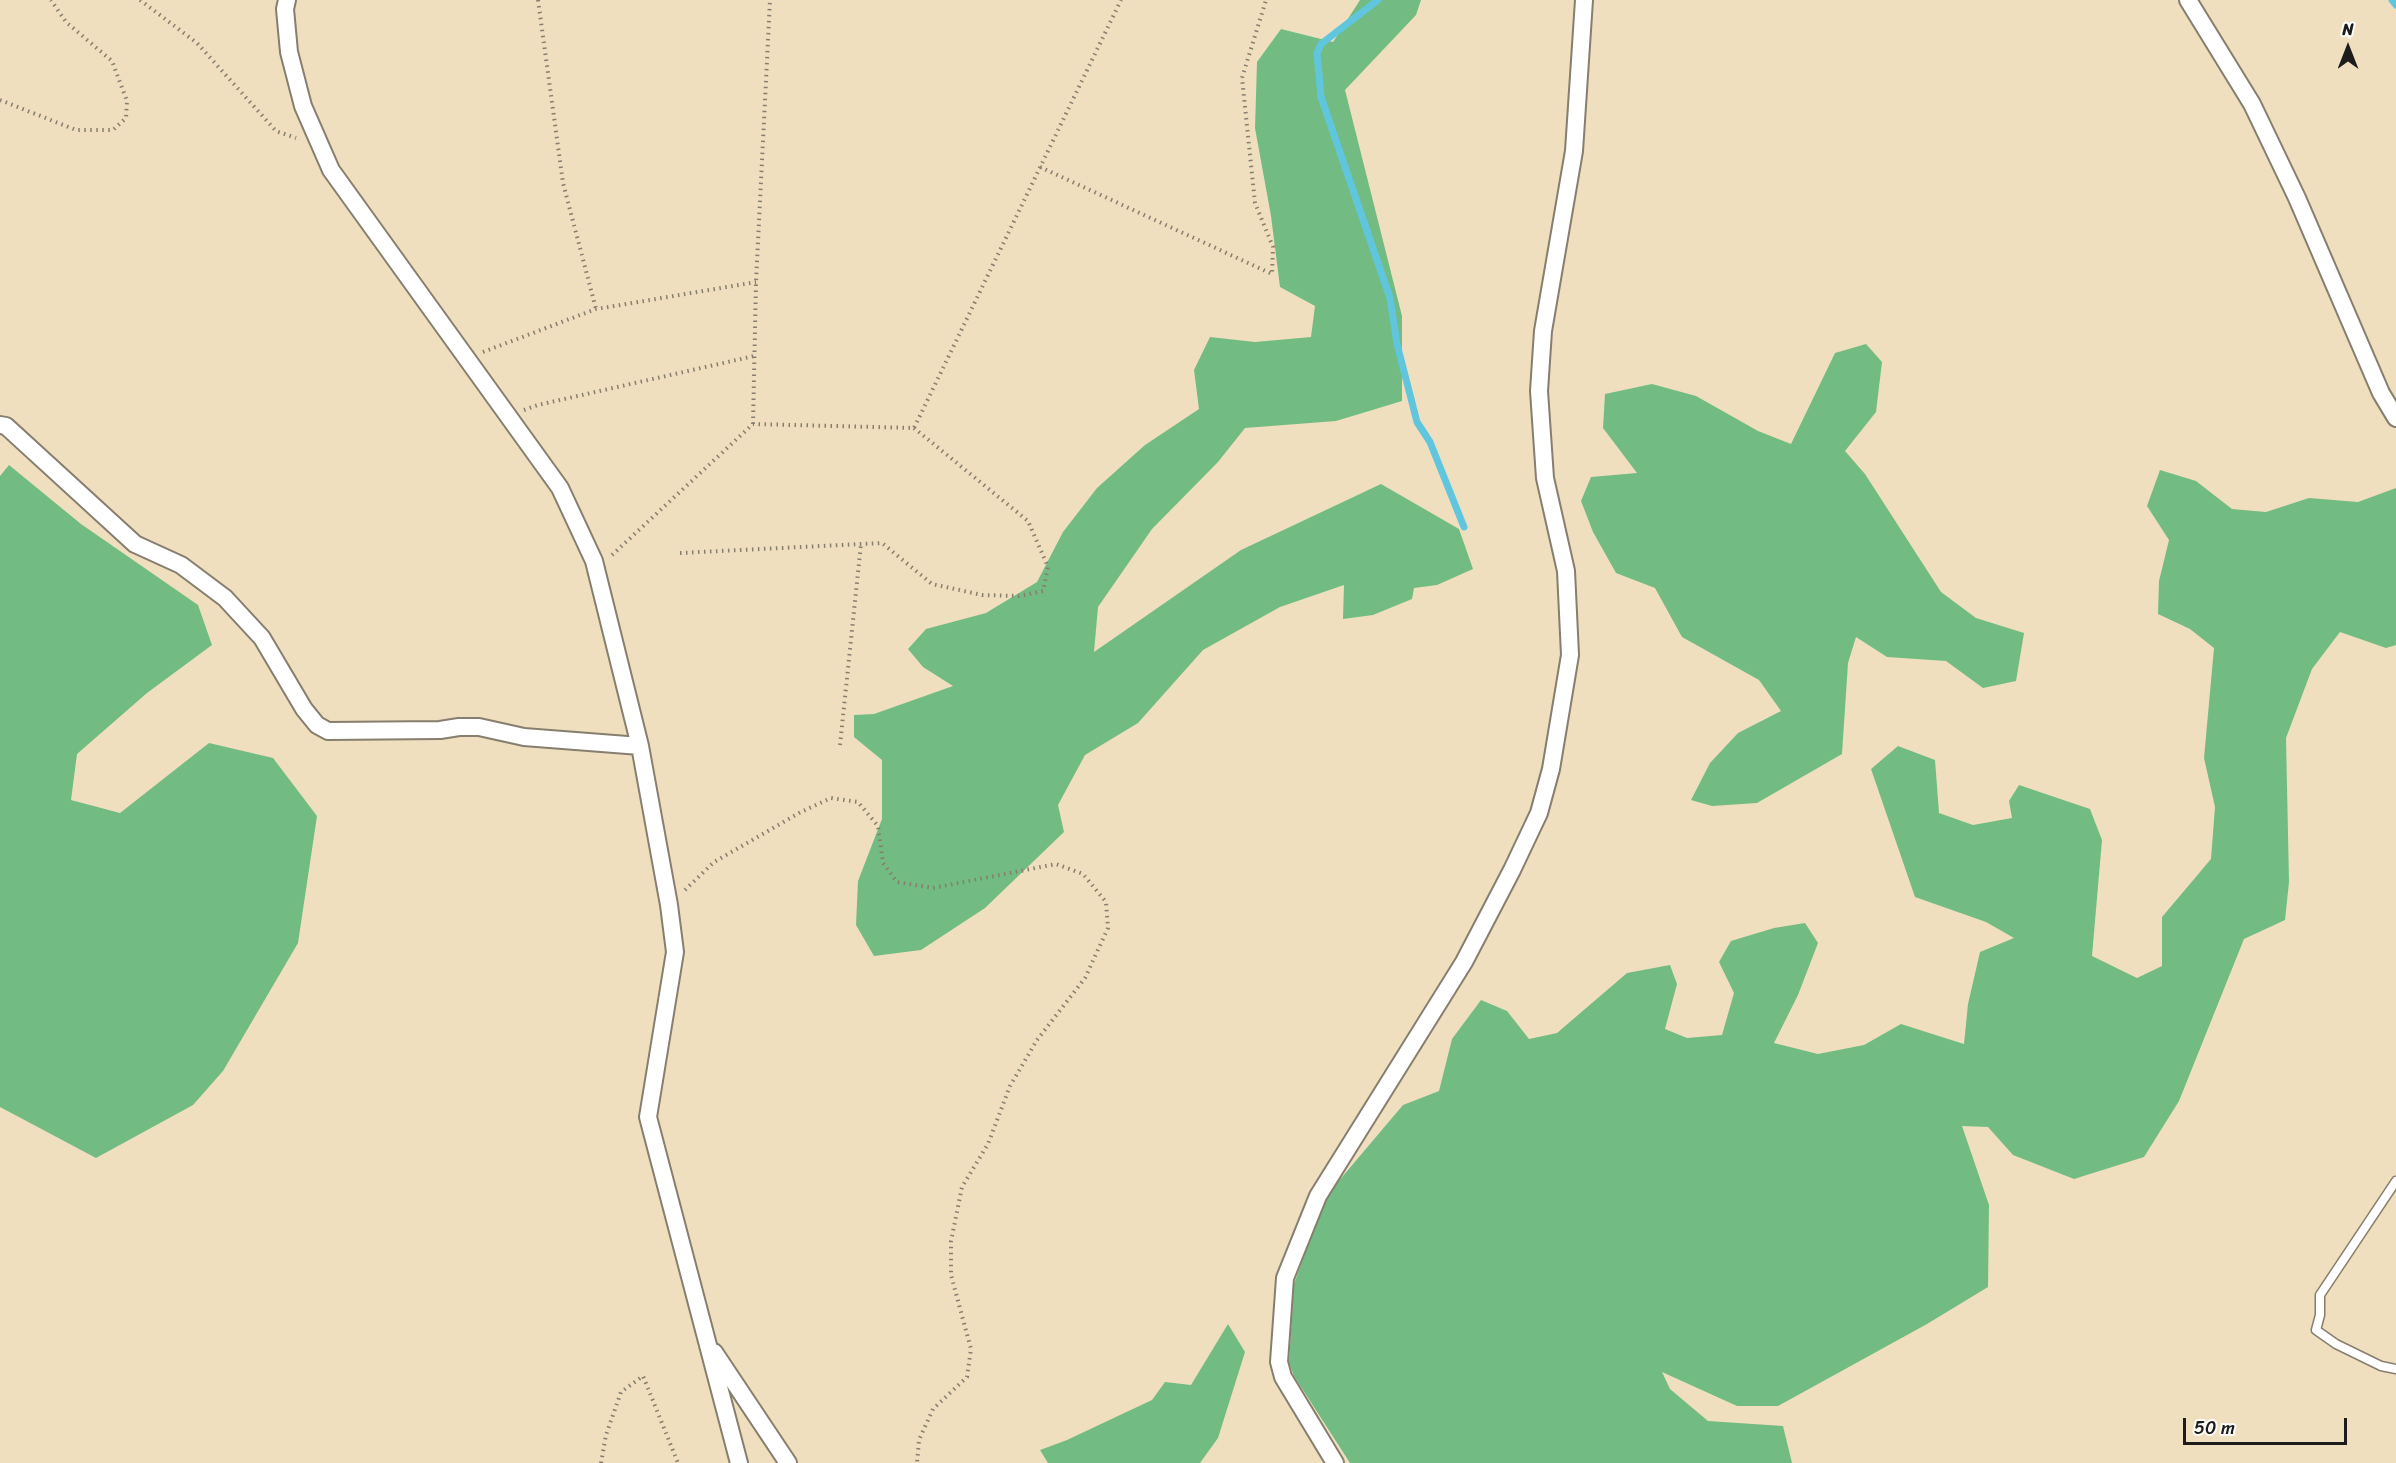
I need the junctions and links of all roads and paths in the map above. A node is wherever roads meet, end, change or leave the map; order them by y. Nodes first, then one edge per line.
1 (51, 0) edge
2 (140, 0) edge
3 (287, 0) edge
4 (538, 0) edge
5 (770, 0) edge
6 (1121, 0) edge
7 (1266, 0) edge
8 (1584, 0) edge
9 (2188, 0) edge
10 (0, 100) edge
11 (306, 142) dead end
12 (1040, 167) junction
13 (756, 282) junction
14 (596, 309) junction
15 (754, 356) junction
16 (469, 358) junction
17 (509, 416) junction
18 (2396, 418) edge
19 (753, 424) junction
20 (0, 425) edge
21 (914, 428) junction
22 (861, 544) junction
23 (680, 553) dead end
24 (596, 570) junction
25 (840, 745) dead end
26 (640, 746) junction
27 (669, 905) junction
28 (2396, 1181) edge
29 (707, 1341) junction
30 (2396, 1369) edge
31 (600, 1463) edge
32 (678, 1463) edge
33 (739, 1463) edge
34 (788, 1463) edge
35 (917, 1463) edge
36 (1335, 1463) edge

1 - 10 path
2 - 11 path
3 - 16 street
4 - 14 path
5 - 13 path
6 - 12 path
7 - 12 path
8 - 36 street
9 - 18 street
12 - 21 path
13 - 14 path
13 - 15 path
14 - 16 path
15 - 17 path
15 - 19 path
16 - 17 street
17 - 24 street
19 - 21 path
19 - 24 path
20 - 26 street
21 - 22 path
22 - 23 path
22 - 25 path
24 - 26 street
26 - 27 street
27 - 29 street
27 - 35 path
28 - 30 lane
29 - 33 street
29 - 34 street
31 - 32 path

